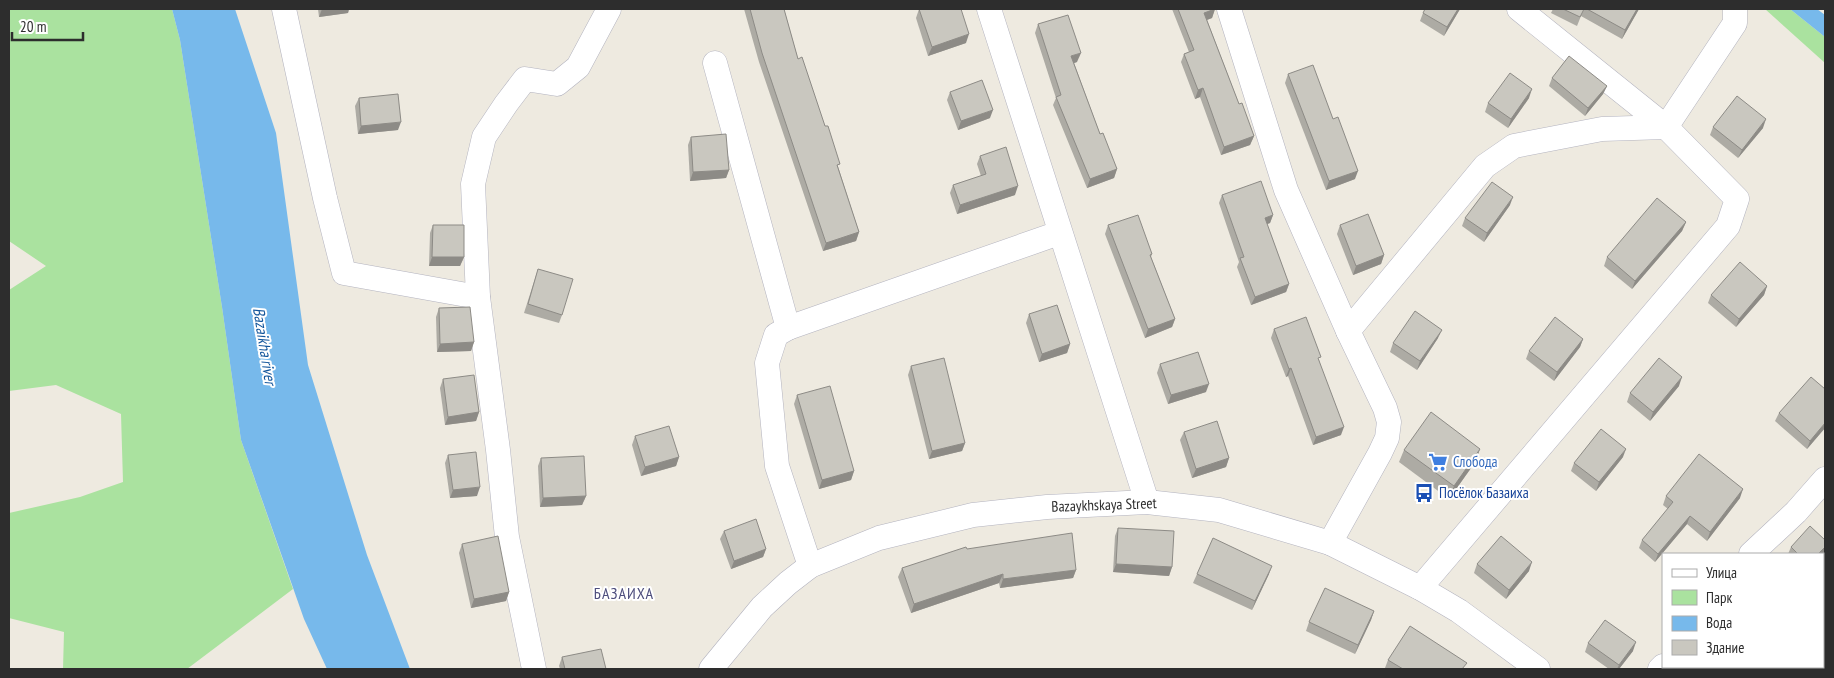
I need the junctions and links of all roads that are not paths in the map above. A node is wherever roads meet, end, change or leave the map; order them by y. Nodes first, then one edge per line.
1 (284, 9) edge
2 (609, 9) edge
3 (989, 9) edge
4 (1229, 9) edge
5 (1519, 9) edge
6 (1735, 9) edge
7 (715, 63) dead end
8 (1666, 126) junction
9 (1059, 233) junction
10 (478, 297) junction
11 (788, 328) junction
12 (1348, 331) junction
13 (1825, 479) edge
14 (1147, 502) junction
15 (1330, 543) junction
16 (1752, 553) edge
17 (810, 566) junction
18 (1420, 588) junction
19 (534, 669) edge
20 (711, 669) edge
21 (1538, 669) edge

1 - 10 street
2 - 10 street
3 - 9 street
4 - 12 street
5 - 8 street
6 - 8 street
7 - 11 street
8 - 12 street
8 - 18 street
9 - 11 street
9 - 14 street
10 - 19 street
11 - 17 street
12 - 15 street
13 - 16 street
14 - 15 street, Bazaykhskaya Street
14 - 17 street, Bazaykhskaya Street
15 - 18 street, Bazaykhskaya Street
17 - 20 street, Bazaykhskaya Street
18 - 21 street, Bazaykhskaya Street

